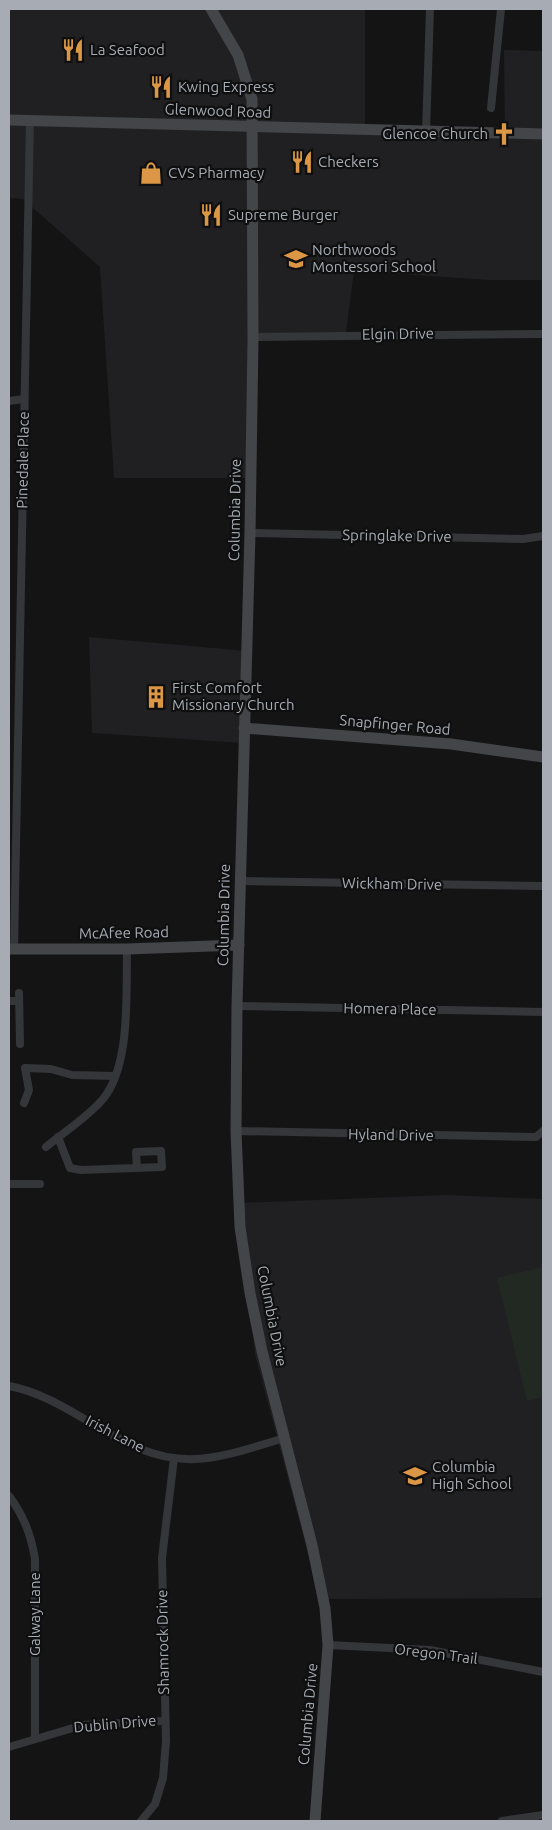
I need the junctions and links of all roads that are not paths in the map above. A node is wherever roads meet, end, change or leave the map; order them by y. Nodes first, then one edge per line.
1 (211, 9) edge
2 (430, 9) edge
3 (500, 9) edge
4 (491, 108) dead end
5 (9, 120) edge
6 (30, 120) junction
7 (252, 127) junction
8 (426, 132) junction
9 (543, 134) edge
10 (543, 334) edge
11 (254, 337) junction
12 (24, 399) junction
13 (9, 401) edge
14 (250, 533) junction
15 (543, 536) edge
16 (244, 728) junction
17 (543, 757) edge
18 (240, 881) junction
19 (543, 886) edge
20 (239, 945) junction
21 (11, 949) edge
22 (127, 949) junction
23 (9, 1001) edge
24 (237, 1006) junction
25 (543, 1012) edge
26 (20, 1044) dead end
27 (115, 1076) junction
28 (24, 1103) dead end
29 (236, 1131) junction
30 (543, 1131) edge
31 (58, 1137) junction
32 (46, 1146) dead end
33 (137, 1168) dead end
34 (9, 1184) edge
35 (40, 1184) dead end
36 (9, 1386) edge
37 (285, 1438) junction
38 (174, 1458) junction
39 (9, 1496) edge
40 (328, 1646) junction
41 (543, 1672) edge
42 (164, 1721) junction
43 (35, 1738) junction
44 (9, 1747) edge
45 (543, 1815) edge
46 (141, 1821) edge
47 (315, 1821) edge
48 (502, 1821) edge

1 - 7 main road, Columbia Drive
2 - 8 street
3 - 4 street
5 - 6 main road, Glenwood Road
6 - 7 main road, Glenwood Road
6 - 12 street, Pinedale Place
7 - 8 main road, Glenwood Road
7 - 11 main road, Columbia Drive
8 - 9 main road, Glenwood Road
10 - 11 street, Elgin Drive
11 - 14 main road, Columbia Drive
12 - 13 street
12 - 21 street, Pinedale Place
14 - 15 street, Springlake Drive
14 - 16 main road, Columbia Drive
16 - 17 main road, Snapfinger Road
16 - 18 main road, Columbia Drive
18 - 19 street, Wickham Drive
18 - 20 main road, Columbia Drive
20 - 22 main road, McAfee Road
20 - 24 main road, Columbia Drive
21 - 22 main road, McAfee Road
22 - 27 street
23 - 26 street
24 - 25 street, Homera Place
24 - 29 main road, Columbia Drive
27 - 28 street
27 - 31 street
29 - 30 street, Hyland Drive
29 - 37 main road, Columbia Drive
31 - 32 street
31 - 33 street
34 - 35 street
36 - 38 street, Irish Lane
37 - 38 street, Irish Lane
37 - 40 main road, Columbia Drive
38 - 42 street, Shamrock Drive
39 - 43 street, Galway Lane
40 - 41 street, Oregon Trail
40 - 47 main road, Columbia Drive
42 - 43 street, Dublin Drive
42 - 46 street, Shamrock Drive
43 - 44 street, Dublin Drive
45 - 48 street

